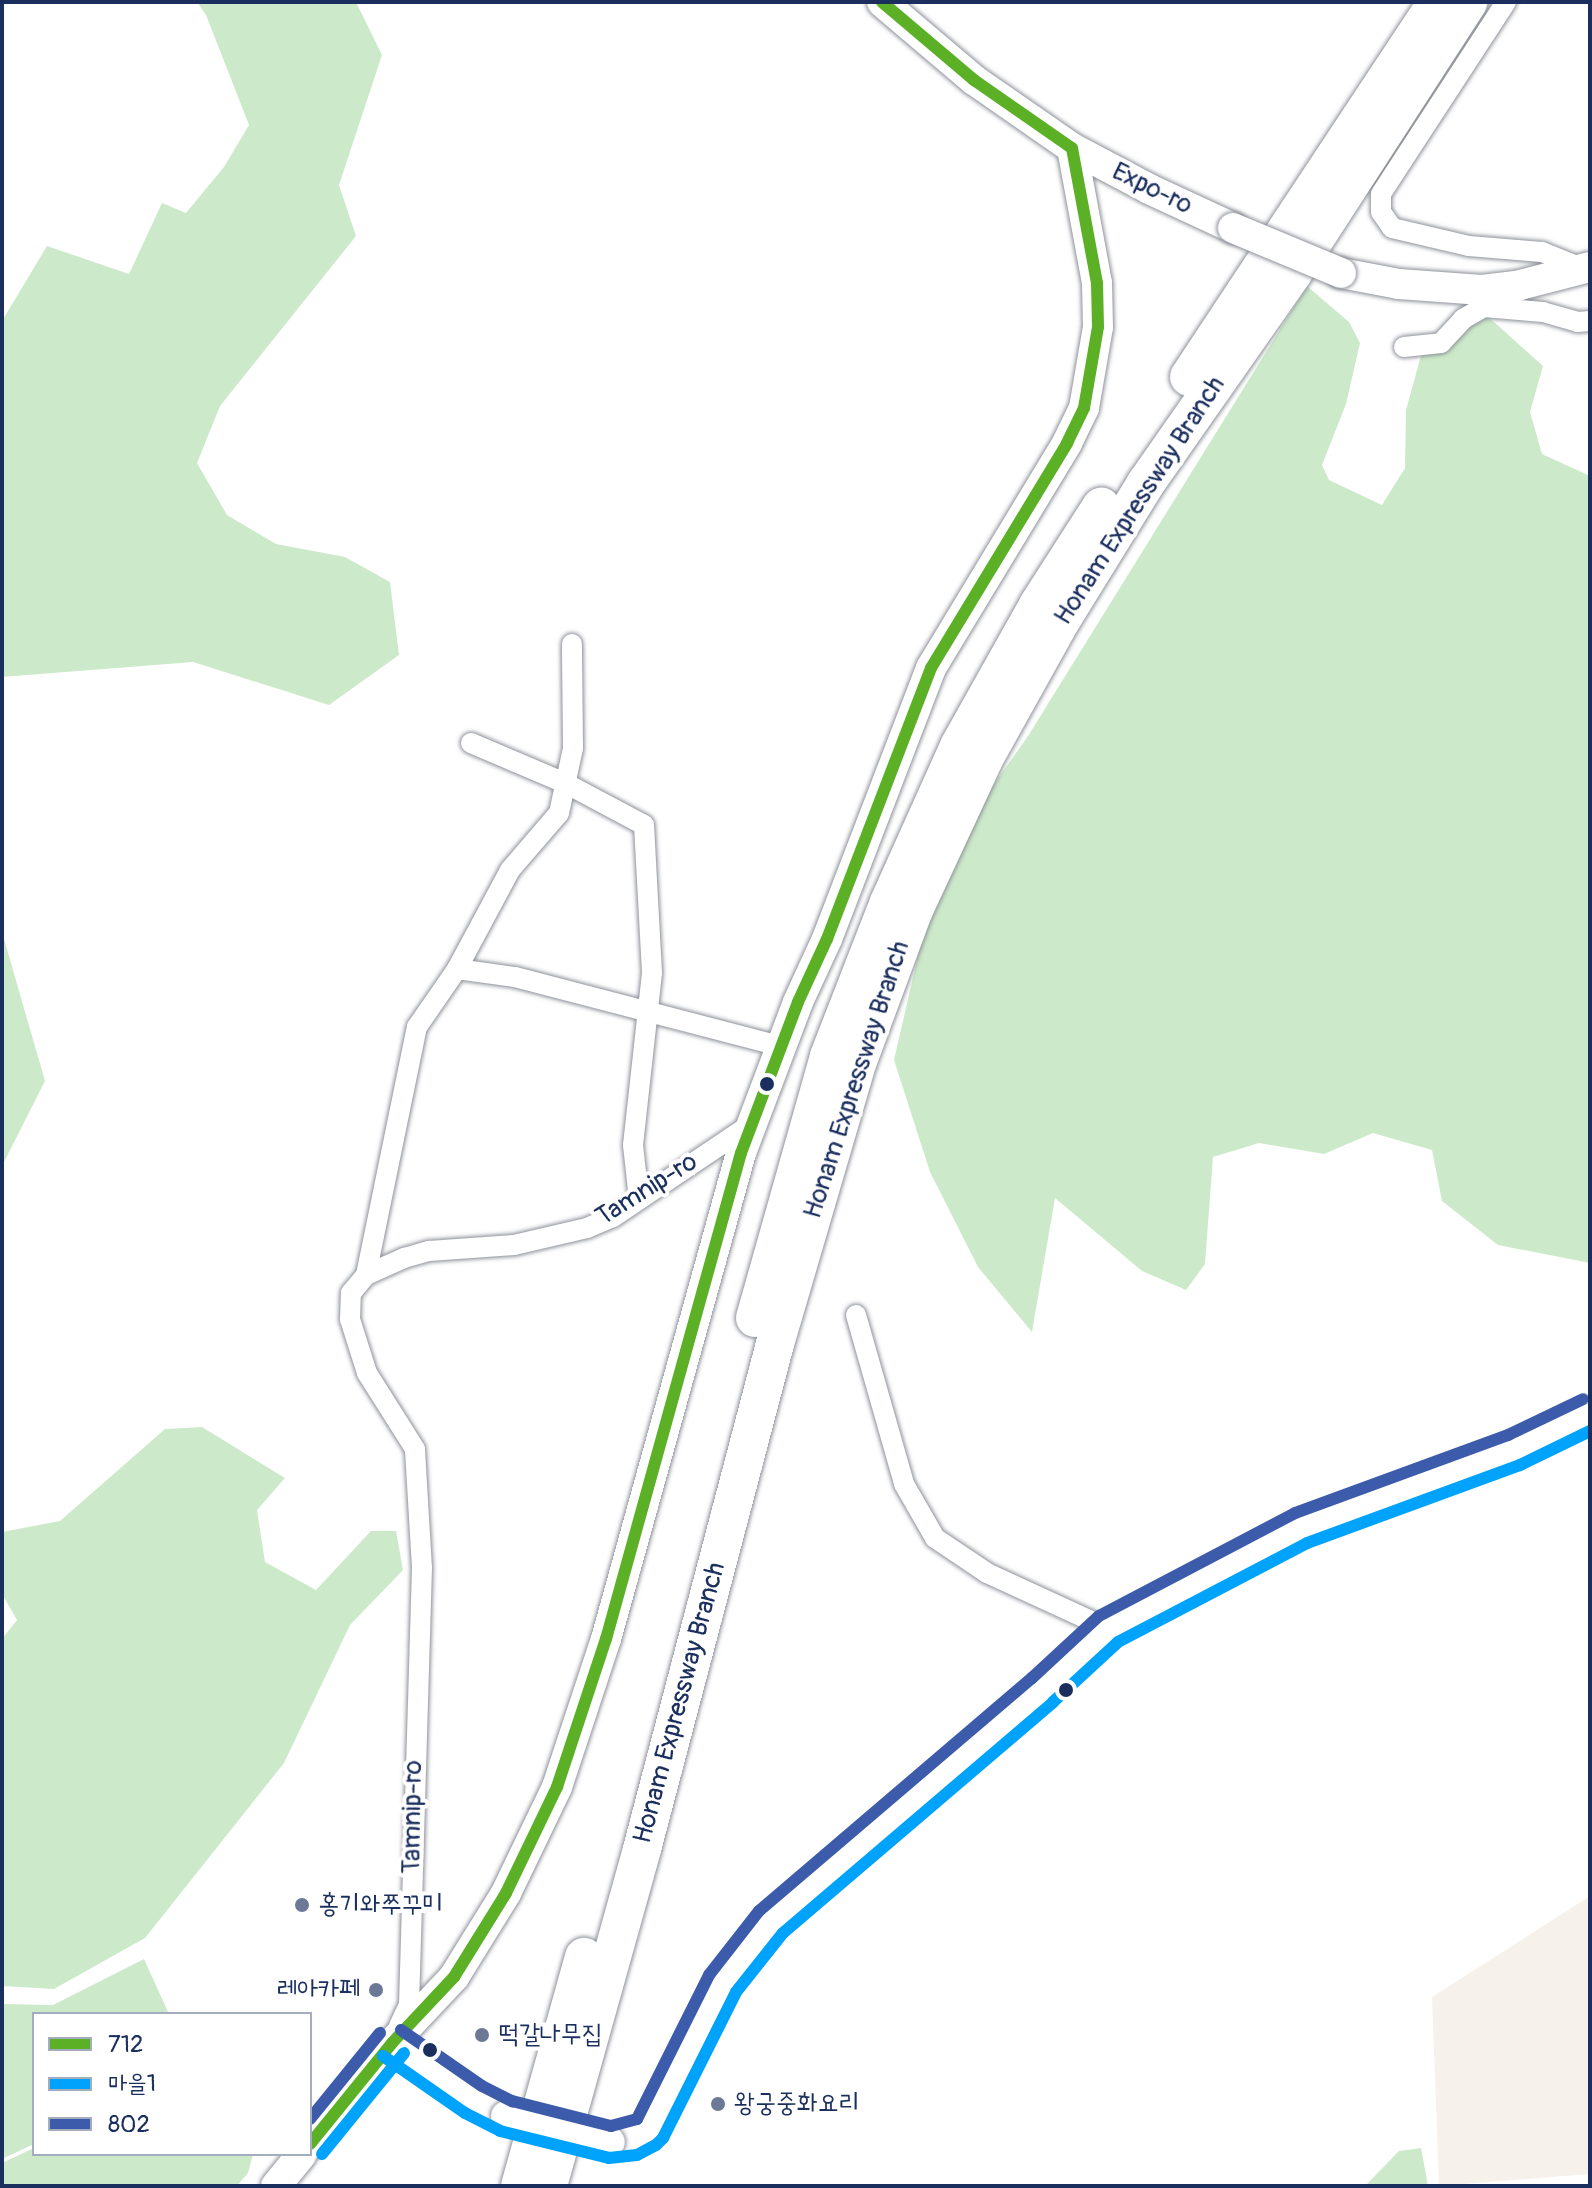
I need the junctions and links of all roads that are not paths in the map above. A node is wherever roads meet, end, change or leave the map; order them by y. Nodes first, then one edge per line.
1 (882, 2) edge
2 (1437, 2) edge
3 (1468, 2) edge
4 (1506, 2) edge
5 (1072, 148) junction
6 (1587, 268) edge
7 (1590, 321) edge
8 (1404, 347) dead end
9 (572, 644) dead end
10 (471, 743) dead end
11 (567, 784) junction
12 (457, 969) junction
13 (648, 1010) junction
14 (783, 1047) junction
15 (753, 1123) junction
16 (639, 1199) junction
17 (366, 1275) junction
18 (856, 1315) dead end
19 (1590, 1413) edge
20 (1109, 1629) junction
21 (392, 2043) junction
22 (312, 2142) edge
23 (300, 2156) edge
24 (276, 2186) edge
25 (520, 2186) edge
26 (548, 2186) edge

1 - 5 main road, Expo-ro
2 - 25 highway, Honam Expressway Branch
3 - 26 highway, Honam Expressway Branch
4 - 6 street
5 - 6 main road, Expo-ro, bridge
5 - 14 main road, Tamnip-ro
7 - 8 street
9 - 11 street
10 - 11 street
11 - 12 street
11 - 13 street
12 - 13 street
12 - 17 street
13 - 14 street
13 - 16 street
14 - 15 main road, Tamnip-ro
15 - 16 street, Tamnip-ro
15 - 21 main road, Tamnip-ro
16 - 17 street, Tamnip-ro
17 - 21 street, Tamnip-ro
18 - 20 street
19 - 20 main road
20 - 21 main road, bridge
21 - 22 main road
23 - 24 main road

